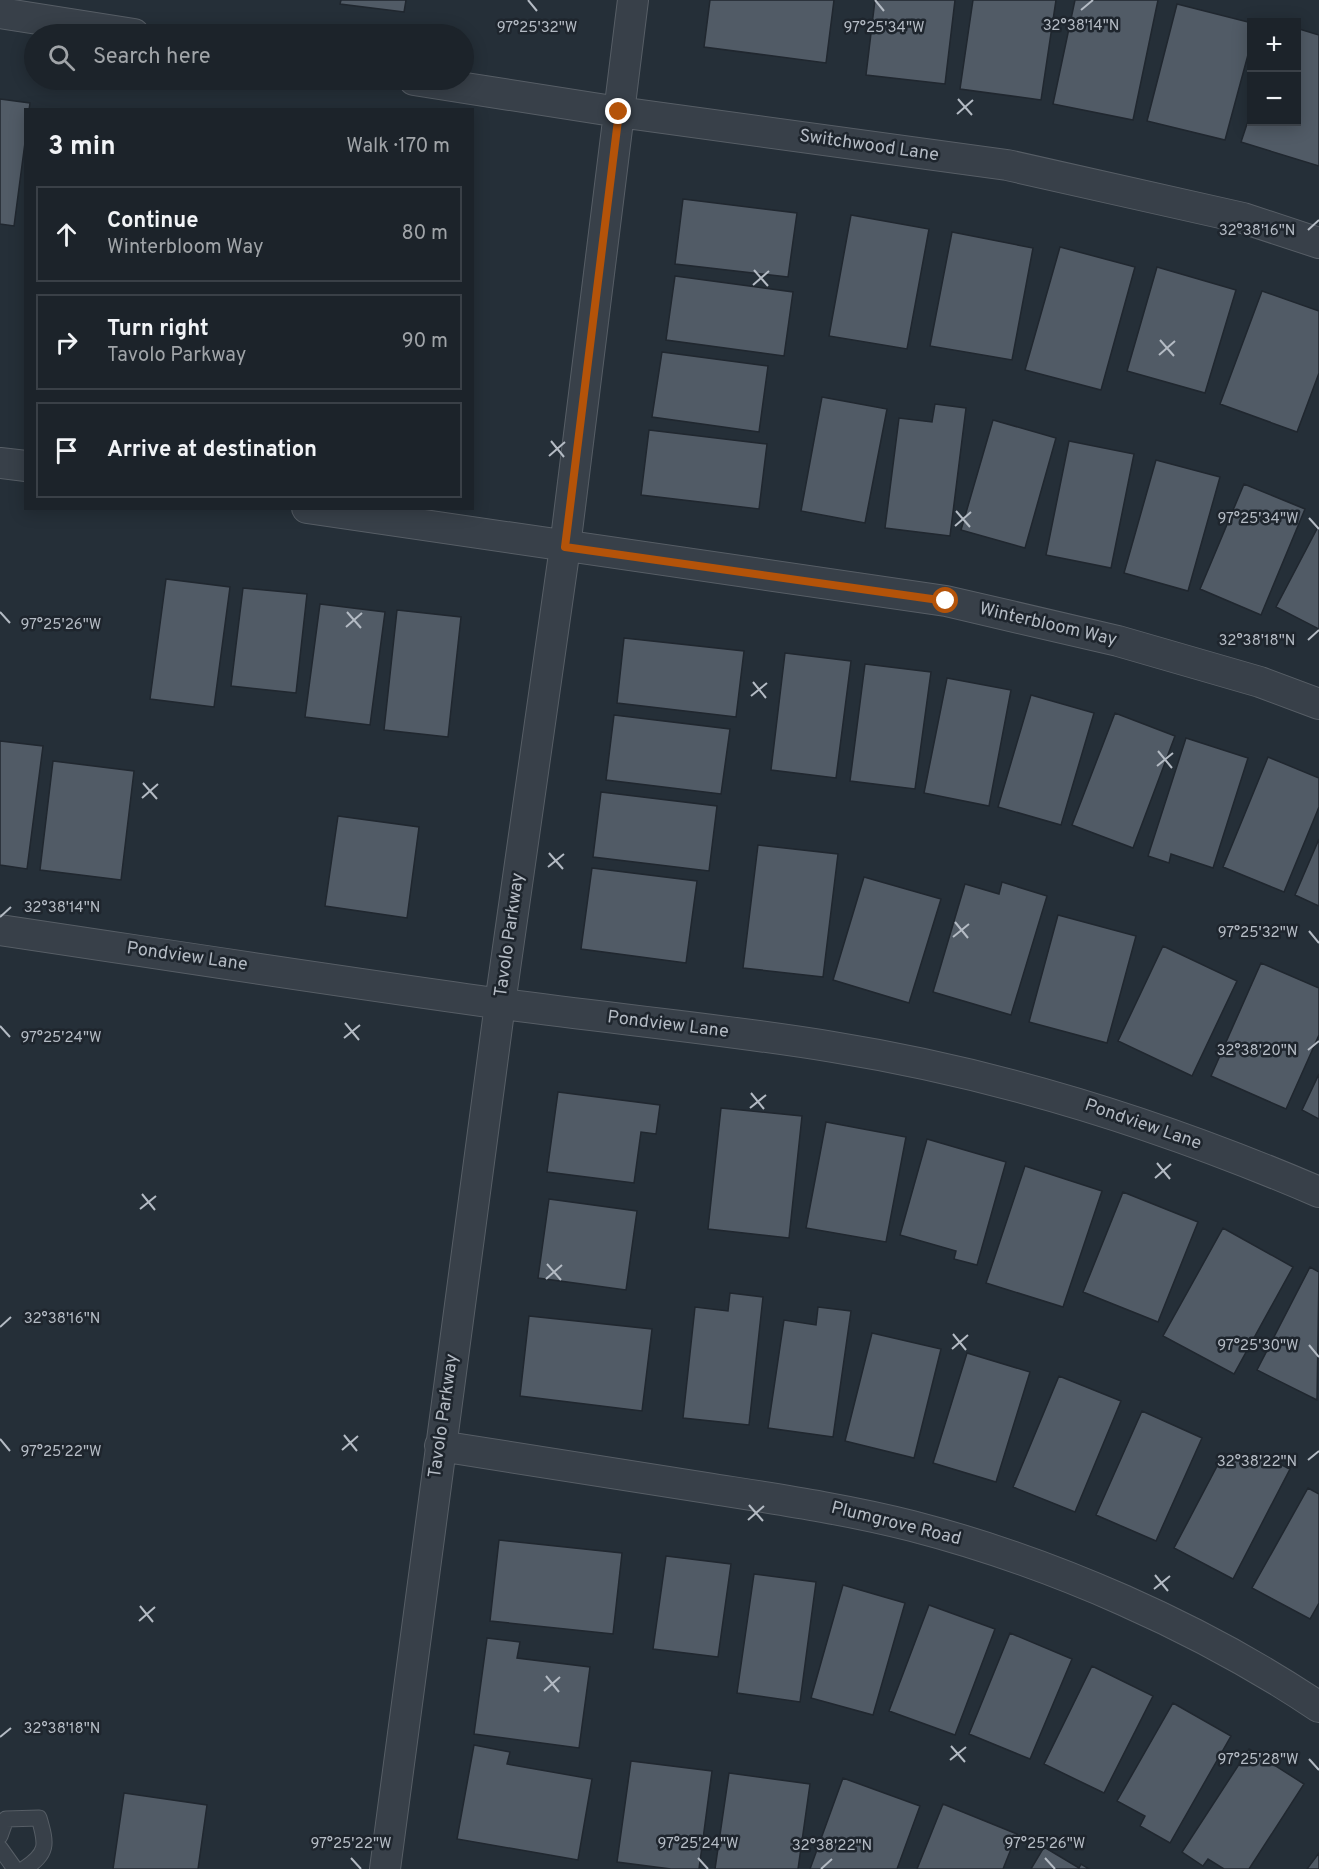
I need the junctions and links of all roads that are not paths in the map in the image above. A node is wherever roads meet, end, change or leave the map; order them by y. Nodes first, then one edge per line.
1 (633, 0) edge
2 (0, 13) edge
3 (70, 24) edge
4 (474, 89) edge
5 (619, 112) junction
6 (1319, 243) edge
7 (0, 463) edge
8 (24, 466) edge
9 (320, 510) edge
10 (565, 547) junction
11 (1319, 704) edge
12 (0, 930) edge
13 (500, 1004) junction
14 (1319, 1192) edge
15 (440, 1446) junction
16 (1319, 1707) edge
17 (0, 1836) edge
18 (0, 1848) edge
19 (15, 1869) edge
20 (24, 1869) edge
21 (385, 1869) edge

1 - 5 street, Tavolo Parkway
2 - 3 street
4 - 5 street, Switchwood Lane
5 - 6 street, Switchwood Lane
5 - 10 street, Tavolo Parkway
7 - 8 street
9 - 10 street, Winterbloom Way
10 - 11 street, Winterbloom Way
10 - 13 street, Tavolo Parkway
12 - 13 street, Pondview Lane
13 - 14 street, Pondview Lane
13 - 15 street, Tavolo Parkway
15 - 16 street, Plumgrove Road
15 - 21 street, Tavolo Parkway
17 - 20 lane
18 - 19 lane

